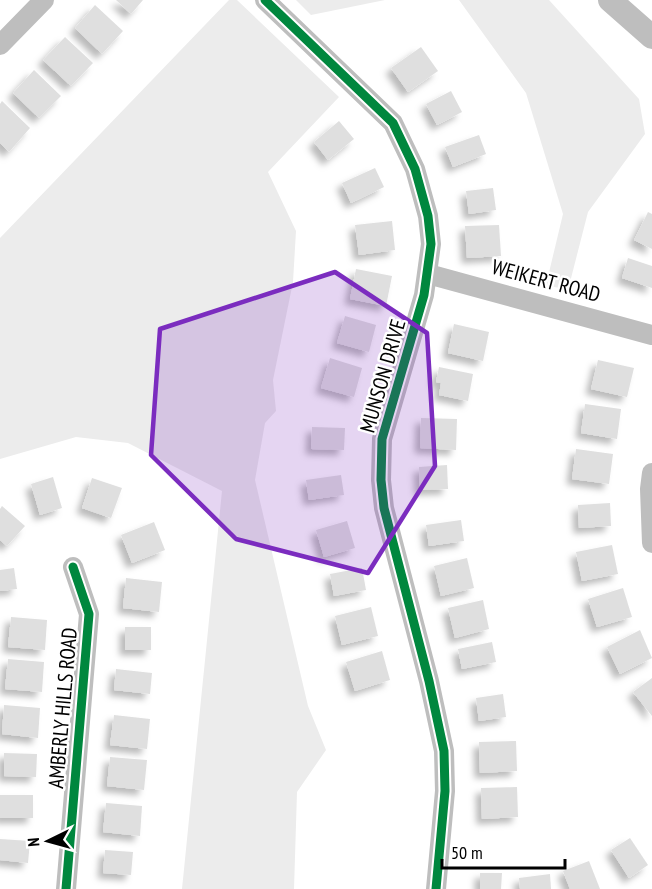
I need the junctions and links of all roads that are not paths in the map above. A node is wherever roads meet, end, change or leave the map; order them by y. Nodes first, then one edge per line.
1 (44, 0) edge
2 (265, 0) edge
3 (610, 0) edge
4 (652, 37) edge
5 (0, 45) edge
6 (428, 274) junction
7 (652, 334) edge
8 (652, 473) edge
9 (652, 543) edge
10 (73, 567) dead end
11 (66, 889) edge
12 (436, 889) edge

1 - 5 street
2 - 6 street, MUNSON DRIVE
3 - 4 street
6 - 7 street, WEIKERT ROAD
6 - 12 street, MUNSON DRIVE
8 - 9 street
10 - 11 street, AMBERLY HILLS ROAD

